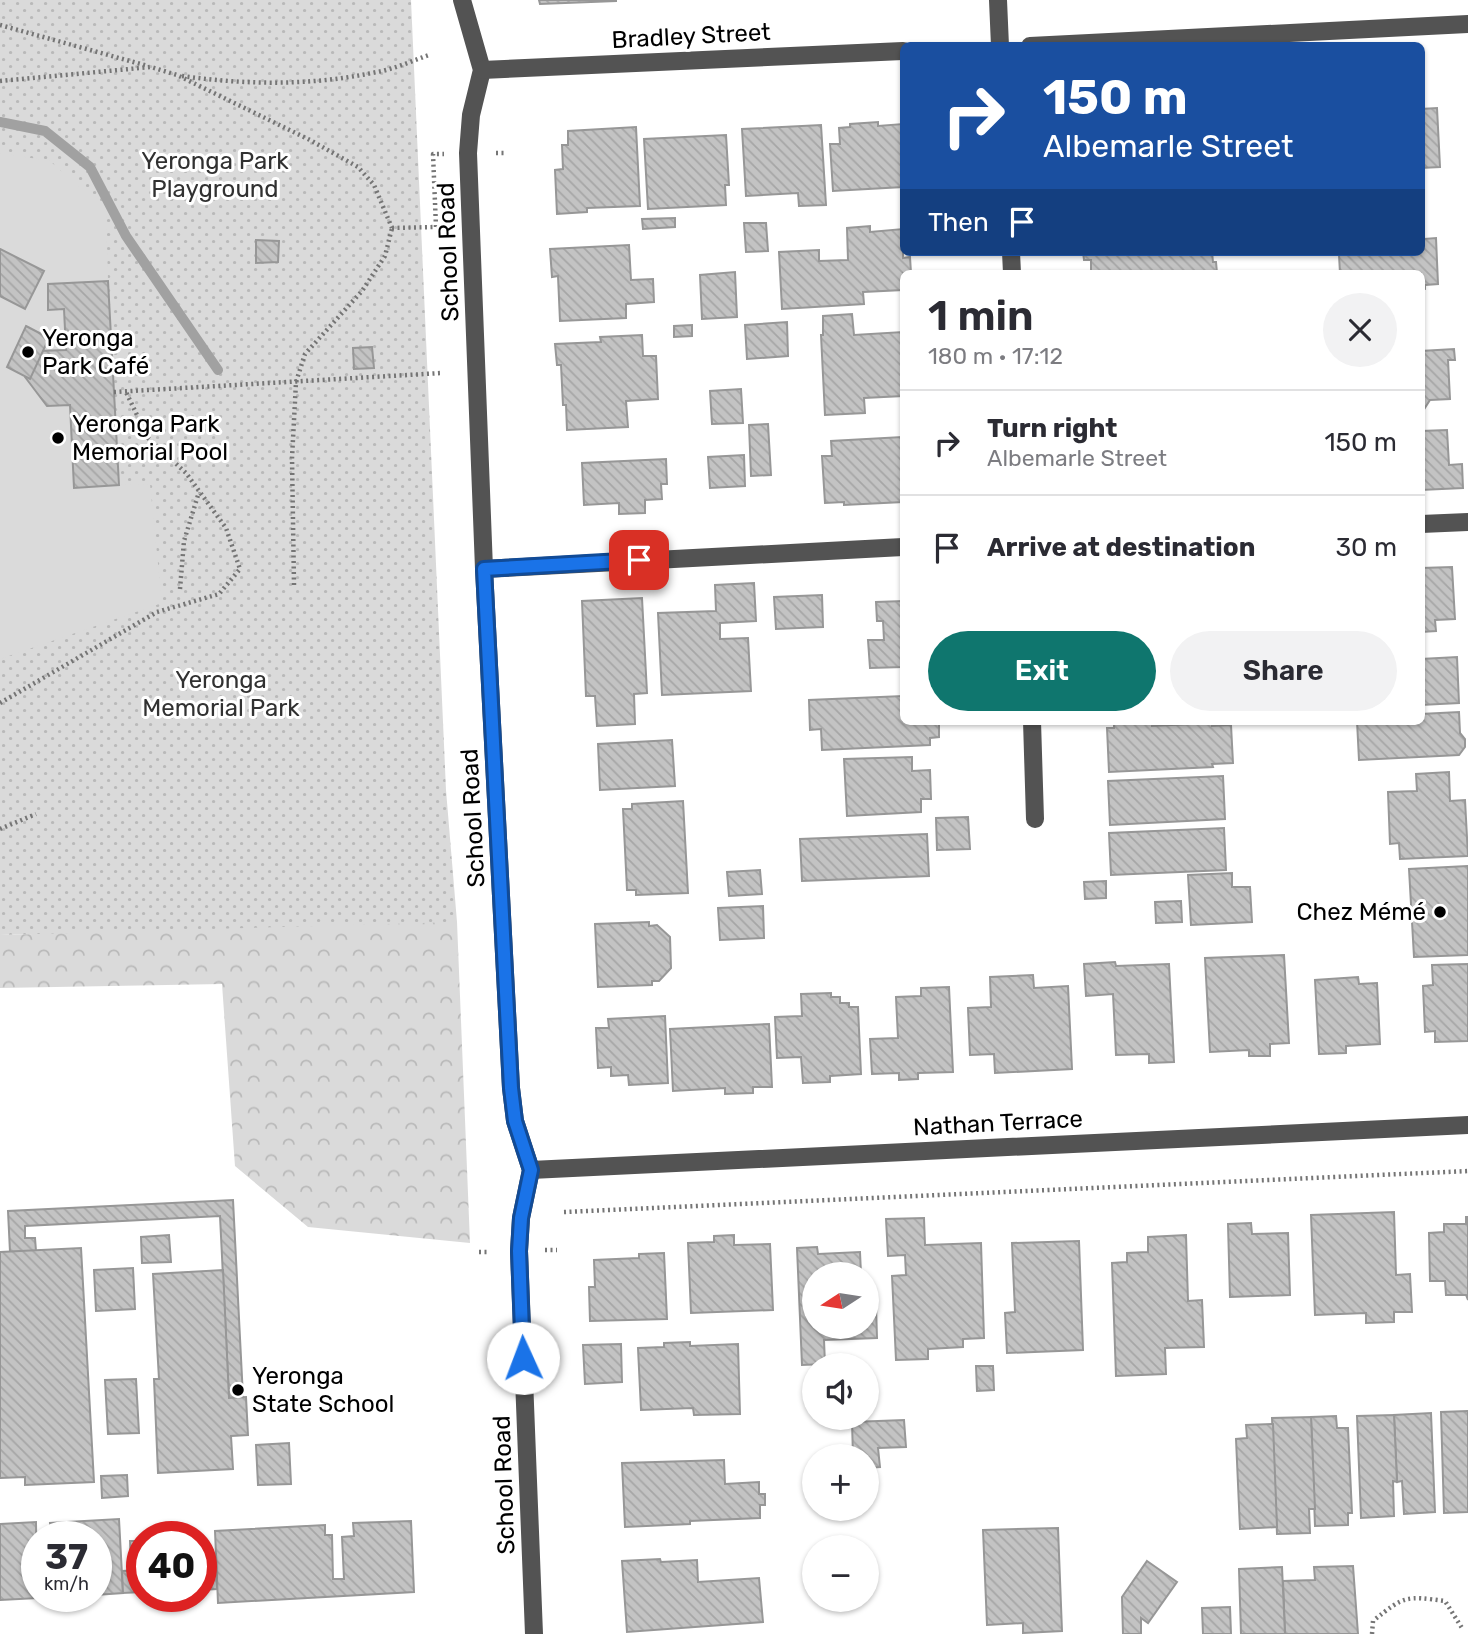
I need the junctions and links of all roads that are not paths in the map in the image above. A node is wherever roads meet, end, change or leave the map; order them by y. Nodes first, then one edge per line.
1 (462, 0) edge
2 (998, 0) edge
3 (1468, 24) edge
4 (1000, 42) edge
5 (1110, 42) edge
6 (900, 51) edge
7 (482, 70) junction
8 (1468, 522) edge
9 (1425, 524) edge
10 (900, 547) edge
11 (484, 569) junction
12 (1032, 725) edge
13 (1035, 819) dead end
14 (1468, 1125) edge
15 (531, 1170) junction
16 (534, 1634) edge

1 - 7 street, School Road
2 - 4 street
3 - 5 street
6 - 7 street, Bradley Street
7 - 11 street, School Road
8 - 9 street
10 - 11 street
11 - 15 street, School Road
12 - 13 street
14 - 15 street, Nathan Terrace
15 - 16 street, School Road

